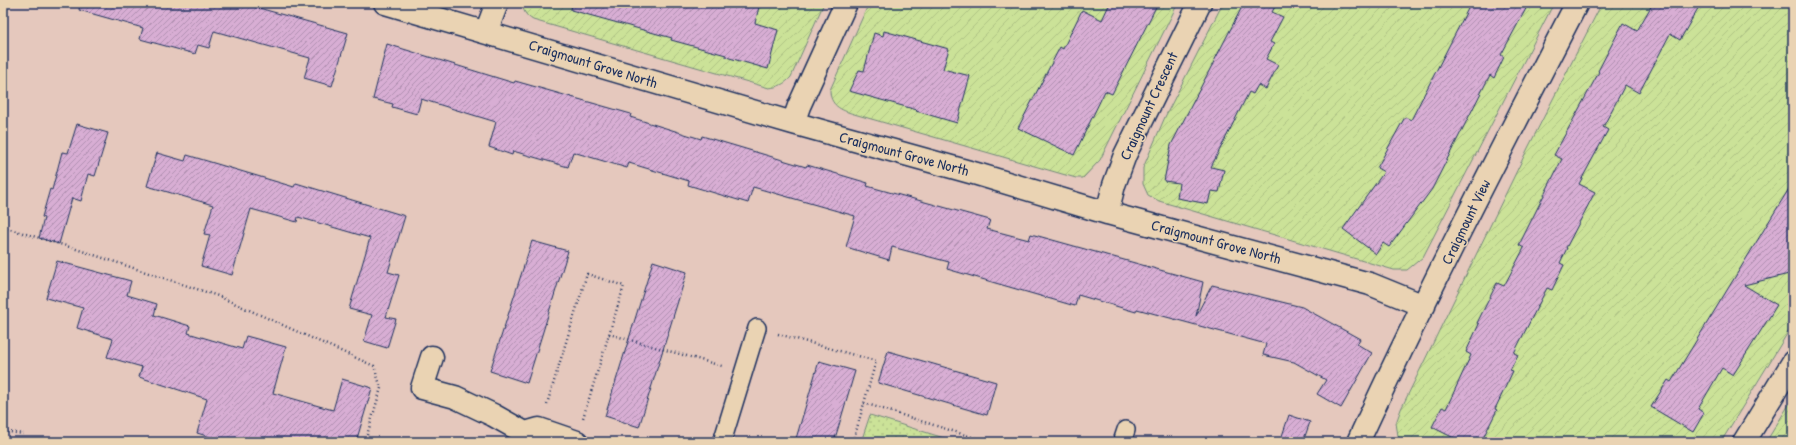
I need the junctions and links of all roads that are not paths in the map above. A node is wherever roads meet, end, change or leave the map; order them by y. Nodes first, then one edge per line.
1 (385, 3) edge
2 (497, 3) edge
3 (846, 3) edge
4 (1200, 3) edge
5 (1577, 3) edge
6 (486, 32) junction
7 (793, 123) junction
8 (1107, 213) junction
9 (1424, 306) junction
10 (757, 328) road end
11 (432, 357) dead end
12 (1793, 362) edge
13 (529, 435) edge
14 (576, 442) edge
15 (722, 442) edge
16 (1358, 442) edge
17 (1744, 442) edge

1 - 6 street, Craigmount Grove North
2 - 6 street
3 - 7 street
4 - 8 street, Craigmount Crescent
5 - 9 street, Craigmount View
6 - 7 street, Craigmount Grove North
7 - 8 street, Craigmount Grove North
8 - 9 street, Craigmount Grove North
9 - 16 street, Craigmount View
10 - 15 lane
11 - 13 street
12 - 17 street
13 - 14 street

